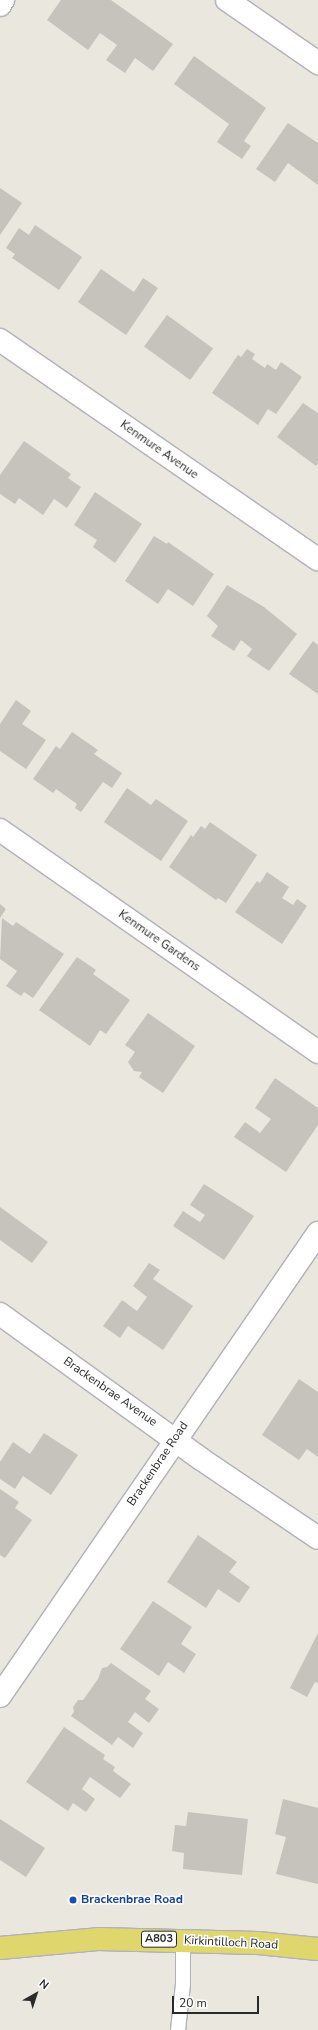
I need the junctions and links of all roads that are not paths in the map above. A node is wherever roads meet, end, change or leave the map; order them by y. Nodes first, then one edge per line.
1 (4, 0) edge
2 (227, 0) edge
3 (0, 5) edge
4 (318, 63) edge
5 (0, 340) edge
6 (318, 559) edge
7 (0, 830) edge
8 (318, 1052) edge
9 (318, 1233) edge
10 (0, 1314) edge
11 (175, 1439) junction
12 (318, 1538) edge
13 (0, 1696) edge
14 (183, 1939) junction
15 (0, 1948) edge
16 (318, 1949) edge
17 (178, 2030) edge

1 - 3 street
2 - 4 street
5 - 6 street, Kenmure Avenue
7 - 8 street, Kenmure Gardens
9 - 11 street, Brackenbrae Road
10 - 11 street, Brackenbrae Avenue
11 - 12 street, Brackenbrae Avenue
11 - 13 street, Brackenbrae Road
14 - 15 main road, Kirkintilloch Road / A803
14 - 16 main road, Kirkintilloch Road / A803
14 - 17 lane

